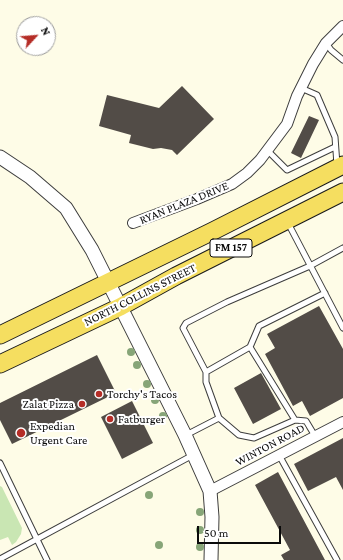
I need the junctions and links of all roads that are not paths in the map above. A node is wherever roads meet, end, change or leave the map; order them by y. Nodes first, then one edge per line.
1 (343, 26) edge
2 (326, 43) junction
3 (343, 60) edge
4 (301, 88) junction
5 (336, 147) junction
6 (268, 150) junction
7 (0, 157) edge
8 (340, 166) edge
9 (343, 192) edge
10 (286, 220) junction
11 (133, 223) dead end
12 (343, 248) edge
13 (310, 266) junction
14 (108, 282) junction
15 (325, 293) junction
16 (120, 307) junction
17 (343, 328) edge
18 (0, 335) edge
19 (250, 347) junction
20 (0, 364) edge
21 (206, 372) junction
22 (219, 418) junction
23 (295, 420) junction
24 (343, 422) edge
25 (185, 435) junction
26 (315, 436) junction
27 (194, 455) junction
28 (279, 455) junction
29 (0, 463) edge
30 (210, 491) junction
31 (38, 540) junction
32 (0, 559) edge
33 (47, 560) edge
34 (211, 560) edge
35 (337, 560) edge

1 - 2 street, RYAN PLAZA DRIVE
2 - 3 lane
2 - 4 street, RYAN PLAZA DRIVE
4 - 5 lane
4 - 6 street, RYAN PLAZA DRIVE
5 - 6 lane
5 - 8 lane
6 - 11 street, RYAN PLAZA DRIVE
7 - 14 street
8 - 14 main road, NORTH COLLINS STREET / FM 157
9 - 10 main road, NORTH COLLINS STREET / FM 157
10 - 13 lane
10 - 16 main road, NORTH COLLINS STREET / FM 157
12 - 13 lane
13 - 15 lane
13 - 21 lane
14 - 16 street
14 - 18 main road, NORTH COLLINS STREET / FM 157
15 - 17 lane
15 - 19 lane
16 - 20 main road, NORTH COLLINS STREET / FM 157
16 - 25 street
19 - 21 lane
19 - 23 lane
21 - 22 lane
22 - 23 lane
22 - 25 lane
23 - 26 lane
24 - 26 street, WINTON ROAD
25 - 27 street
26 - 28 street, WINTON ROAD
27 - 30 street
27 - 31 lane
28 - 30 street, WINTON ROAD
28 - 35 lane
29 - 31 lane
30 - 34 street
31 - 32 lane
31 - 33 lane

